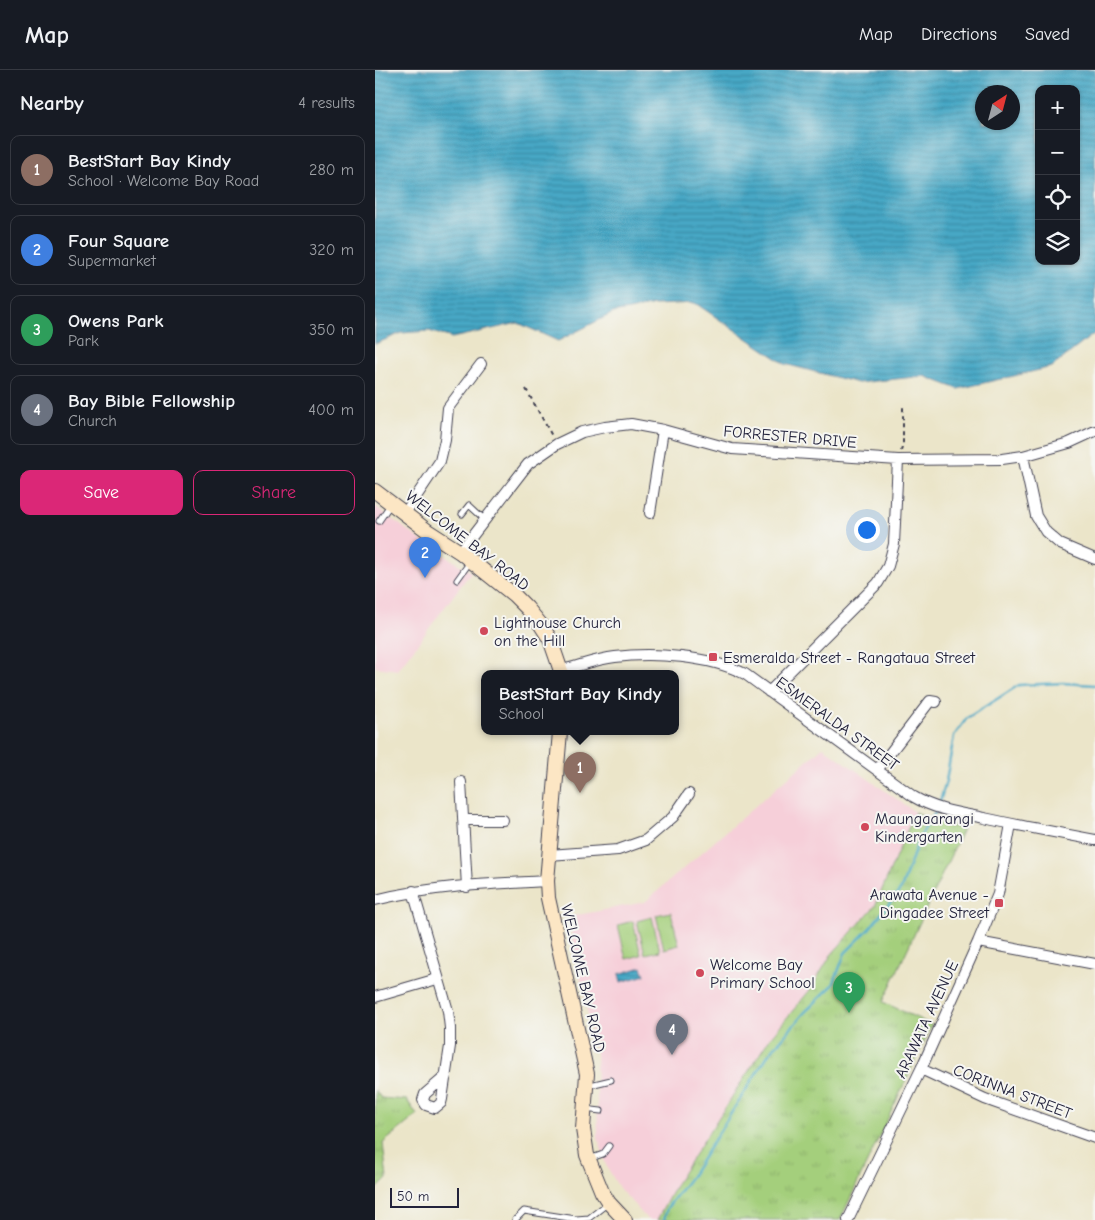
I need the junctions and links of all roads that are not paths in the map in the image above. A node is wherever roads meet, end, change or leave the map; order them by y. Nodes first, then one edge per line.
1 (481, 364) dead end
2 (663, 430) junction
3 (1095, 431) edge
4 (1023, 456) junction
5 (898, 460) junction
6 (375, 491) edge
7 (391, 503) junction
8 (405, 513) junction
9 (650, 513) dead end
10 (462, 514) dead end
11 (484, 519) junction
12 (379, 520) dead end
13 (465, 557) junction
14 (1095, 559) edge
15 (457, 580) dead end
16 (561, 670) edge
17 (569, 670) edge
18 (769, 692) junction
19 (936, 702) dead end
20 (560, 735) edge
21 (877, 770) junction
22 (461, 782) dead end
23 (689, 794) dead end
24 (463, 820) junction
25 (503, 820) dead end
26 (1011, 824) junction
27 (1095, 840) edge
28 (549, 855) junction
29 (547, 881) junction
30 (467, 887) junction
31 (413, 891) junction
32 (375, 900) edge
33 (978, 942) junction
34 (1095, 964) edge
35 (437, 979) junction
36 (375, 996) edge
37 (921, 1069) junction
38 (446, 1076) dead end
39 (611, 1080) dead end
40 (586, 1086) junction
41 (584, 1109) junction
42 (601, 1111) dead end
43 (1095, 1138) edge
44 (609, 1146) dead end
45 (588, 1160) junction
46 (609, 1203) junction
47 (850, 1219) edge
48 (515, 1220) edge
49 (625, 1220) edge

1 - 8 street
2 - 5 street, FORRESTER DRIVE
2 - 9 street
2 - 11 street, FORRESTER DRIVE
3 - 4 street, FORRESTER DRIVE
4 - 5 street, FORRESTER DRIVE
4 - 14 street
5 - 18 street
6 - 7 main road, WELCOME BAY ROAD
7 - 8 main road, WELCOME BAY ROAD
7 - 12 lane
8 - 13 main road, WELCOME BAY ROAD
10 - 11 lane
11 - 13 street, FORRESTER DRIVE
13 - 15 lane
13 - 16 main road, WELCOME BAY ROAD
17 - 18 street, ESMERALDA STREET
18 - 21 street, ESMERALDA STREET
19 - 21 street
20 - 28 main road, WELCOME BAY ROAD
21 - 26 street, ESMERALDA STREET
22 - 24 street
23 - 28 street
24 - 25 street
24 - 30 street
26 - 27 street, ESMERALDA STREET
26 - 33 street, ARAWATA AVENUE
28 - 29 main road, WELCOME BAY ROAD
29 - 30 street
29 - 40 main road, WELCOME BAY ROAD
30 - 31 street
31 - 32 street
31 - 35 street
33 - 34 street
33 - 37 street, ARAWATA AVENUE
35 - 36 street
35 - 38 street
37 - 43 street, CORINNA STREET
37 - 47 street, ARAWATA AVENUE
39 - 40 lane
40 - 41 main road, WELCOME BAY ROAD
41 - 42 lane
41 - 45 main road, WELCOME BAY ROAD
44 - 45 lane
45 - 46 main road, WELCOME BAY ROAD
46 - 48 lane
46 - 49 main road, WELCOME BAY ROAD

